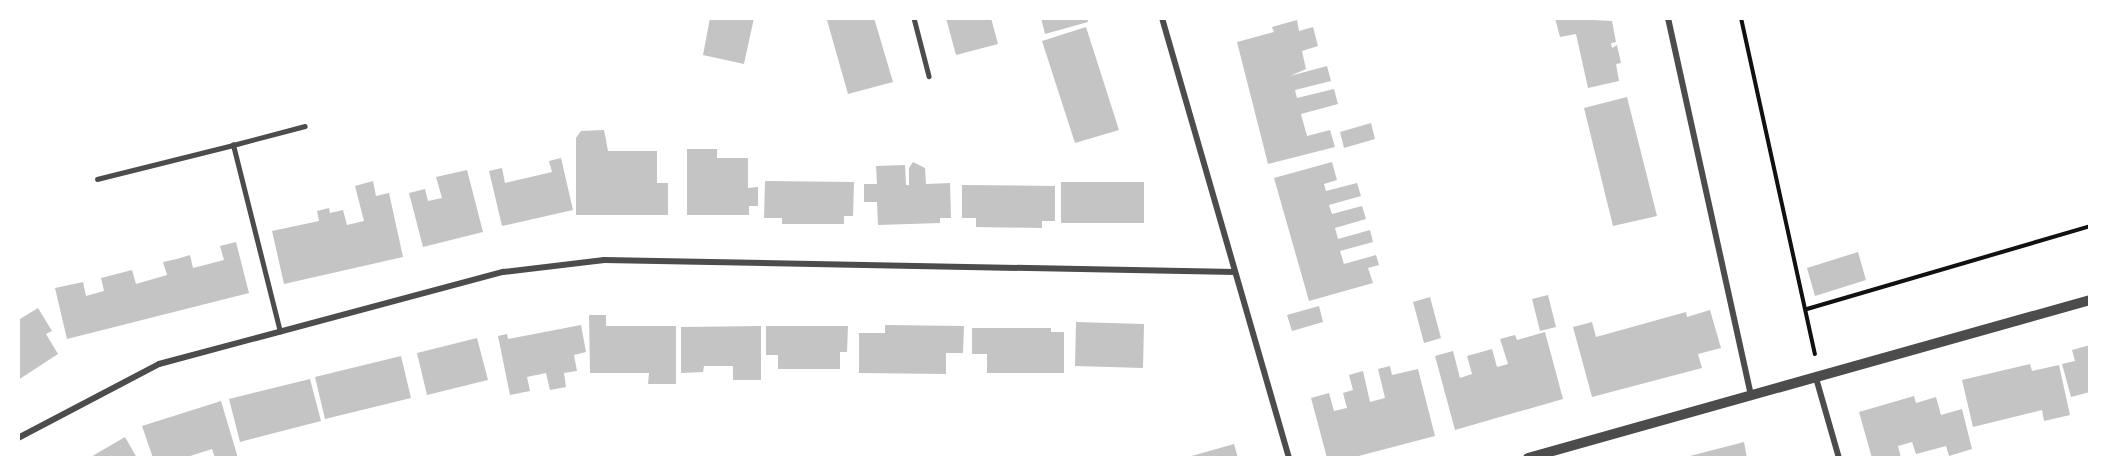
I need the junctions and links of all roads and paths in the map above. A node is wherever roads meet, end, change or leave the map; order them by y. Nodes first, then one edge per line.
1 (914, 18) edge
2 (1162, 18) edge
3 (1668, 18) edge
4 (1742, 18) edge
5 (929, 76) dead end
6 (305, 126) dead end
7 (232, 145) junction
8 (97, 179) dead end
9 (2090, 226) edge
10 (1235, 272) junction
11 (2090, 300) edge
12 (1807, 309) junction
13 (280, 332) junction
14 (1815, 378) junction
15 (1750, 394) junction
16 (18, 438) edge
17 (1289, 458) edge
18 (1528, 458) edge
19 (1839, 458) edge

1 - 5 lane
2 - 10 street
3 - 15 street
4 - 12 path
6 - 7 lane
7 - 8 lane
7 - 13 lane
9 - 12 path
10 - 13 street
10 - 17 street
11 - 14 street
12 - 14 path
13 - 16 street
14 - 15 street
14 - 19 street
15 - 18 street

